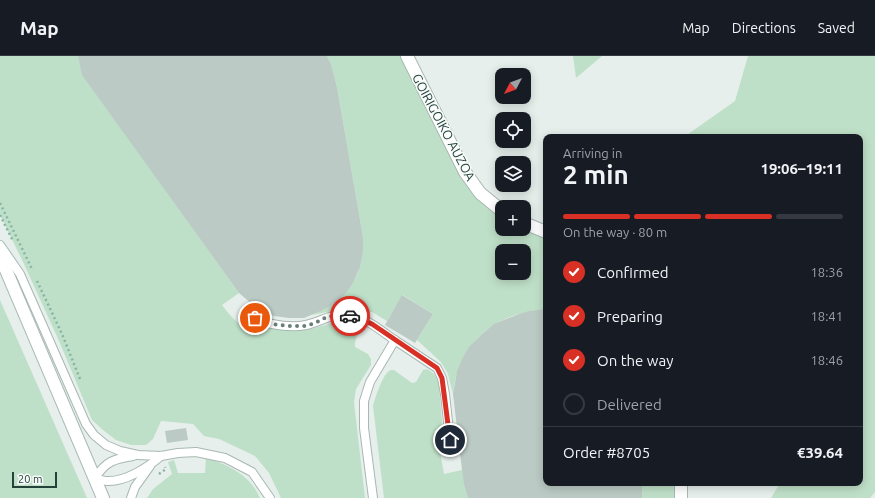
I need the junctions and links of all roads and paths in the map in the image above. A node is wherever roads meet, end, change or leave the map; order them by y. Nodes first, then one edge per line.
1 (407, 56) edge
2 (495, 206) edge
3 (531, 226) edge
4 (543, 231) edge
5 (0, 245) edge
6 (0, 256) edge
7 (255, 318) dead end
8 (396, 340) junction
9 (450, 440) dead end
10 (138, 455) junction
11 (161, 456) junction
12 (151, 464) junction
13 (95, 478) junction
14 (681, 486) edge
15 (104, 498) edge
16 (131, 498) edge
17 (270, 498) edge
18 (373, 498) edge
19 (681, 498) edge

1 - 2 street, GOIRIGOIKO AUZOA
3 - 4 street
5 - 10 lane
6 - 13 street
7 - 8 lane
8 - 9 lane
8 - 18 lane
10 - 11 lane
10 - 13 lane
11 - 12 lane
11 - 17 lane
12 - 13 lane
12 - 16 lane
13 - 15 street
14 - 19 street

